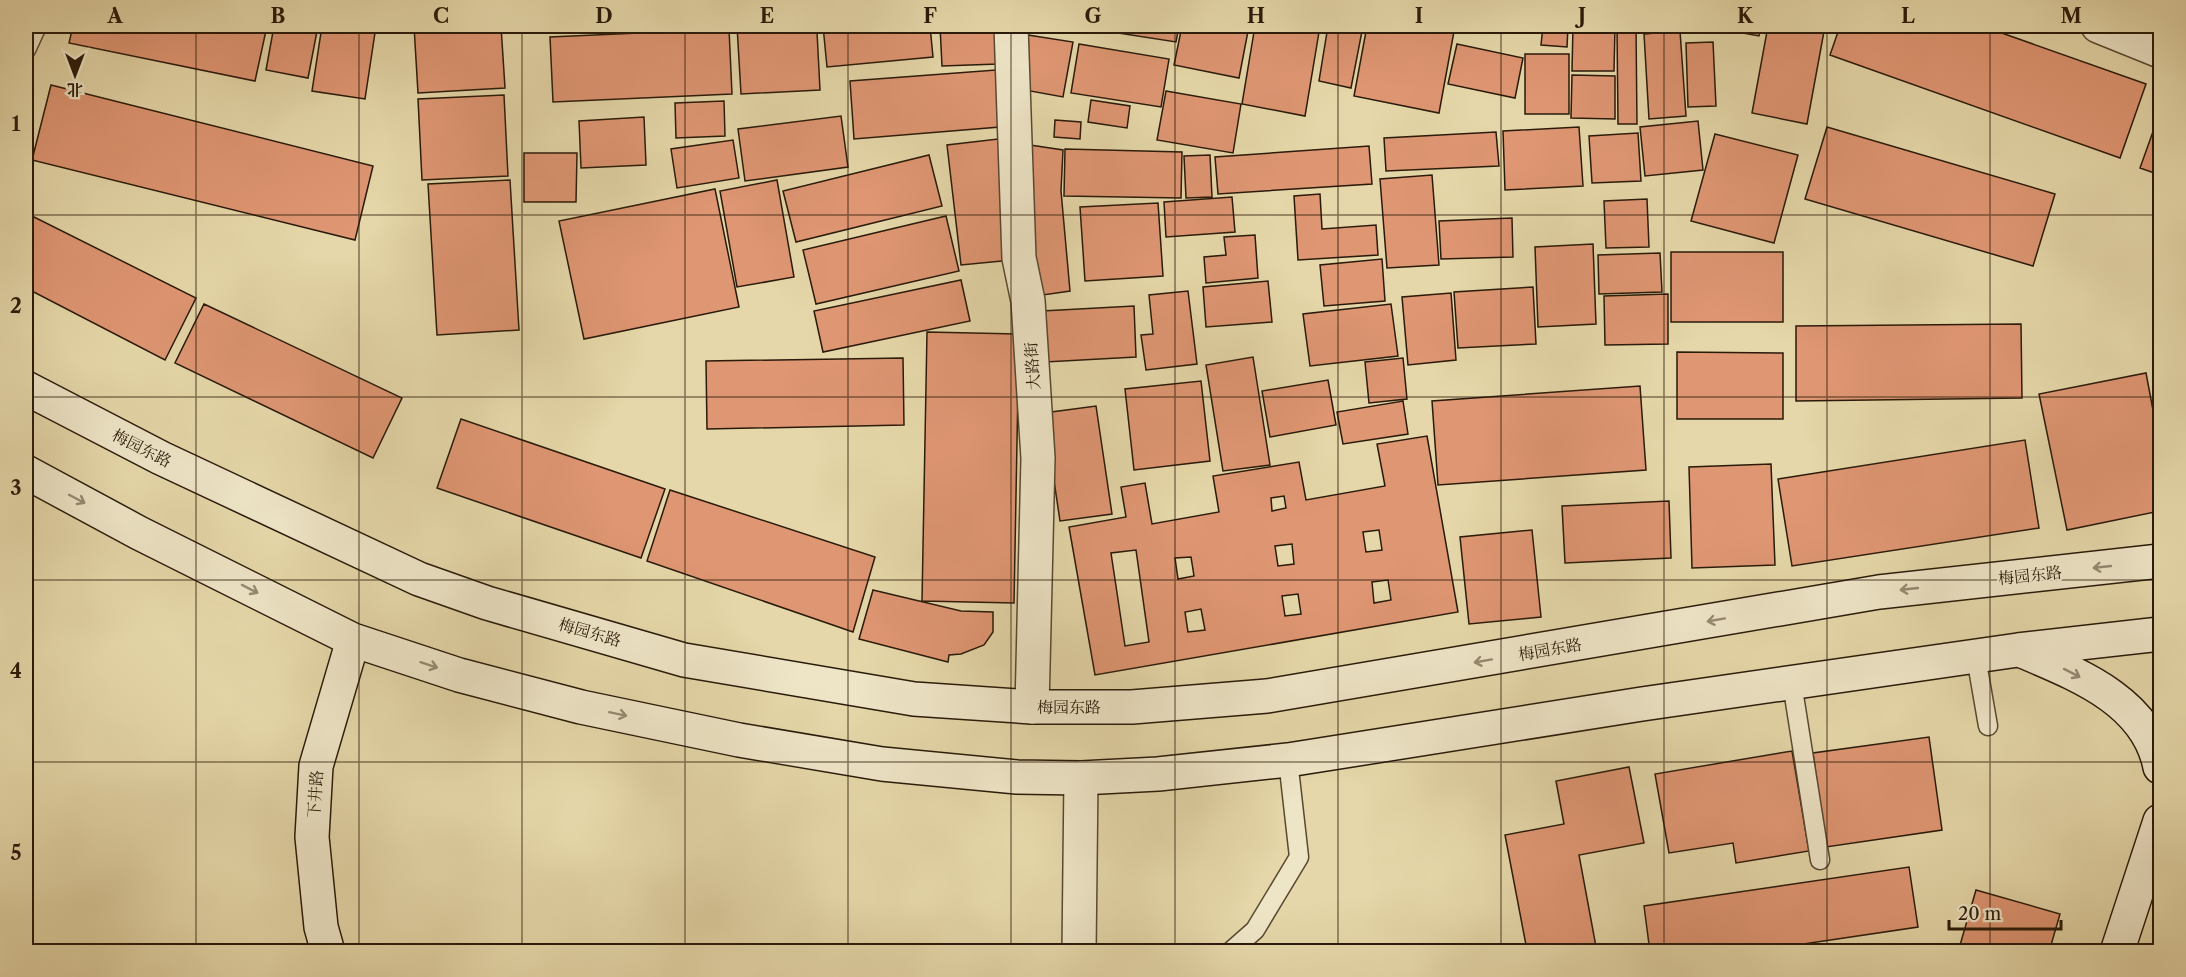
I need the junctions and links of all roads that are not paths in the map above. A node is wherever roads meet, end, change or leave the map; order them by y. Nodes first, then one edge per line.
1 (37, 26) edge
2 (1011, 26) edge
3 (2098, 26) edge
4 (26, 50) edge
5 (2160, 51) edge
6 (26, 388) edge
7 (26, 472) edge
8 (2160, 561) edge
9 (2160, 633) edge
10 (353, 640) junction
11 (2018, 650) junction
12 (1976, 657) junction
13 (1792, 683) junction
14 (1032, 707) junction
15 (1988, 726) dead end
16 (1288, 760) junction
17 (2160, 767) edge
18 (1081, 778) junction
19 (2160, 821) edge
20 (1820, 860) dead end
21 (328, 951) edge
22 (1079, 951) edge
23 (1230, 951) edge
24 (2117, 951) edge

1 - 4 lane
2 - 14 main road, 大路街
3 - 5 main road
6 - 14 main road, 梅园东路
7 -> 10 main road
8 -> 14 main road, 梅园东路
9 - 11 main road
10 -> 18 main road
10 - 21 main road, 下井路
11 - 12 main road
11 -> 17 main road
12 - 13 main road
12 - 15 lane
13 - 16 main road
13 - 20 lane
16 - 18 main road
16 - 23 lane
18 - 22 main road
19 - 24 main road

